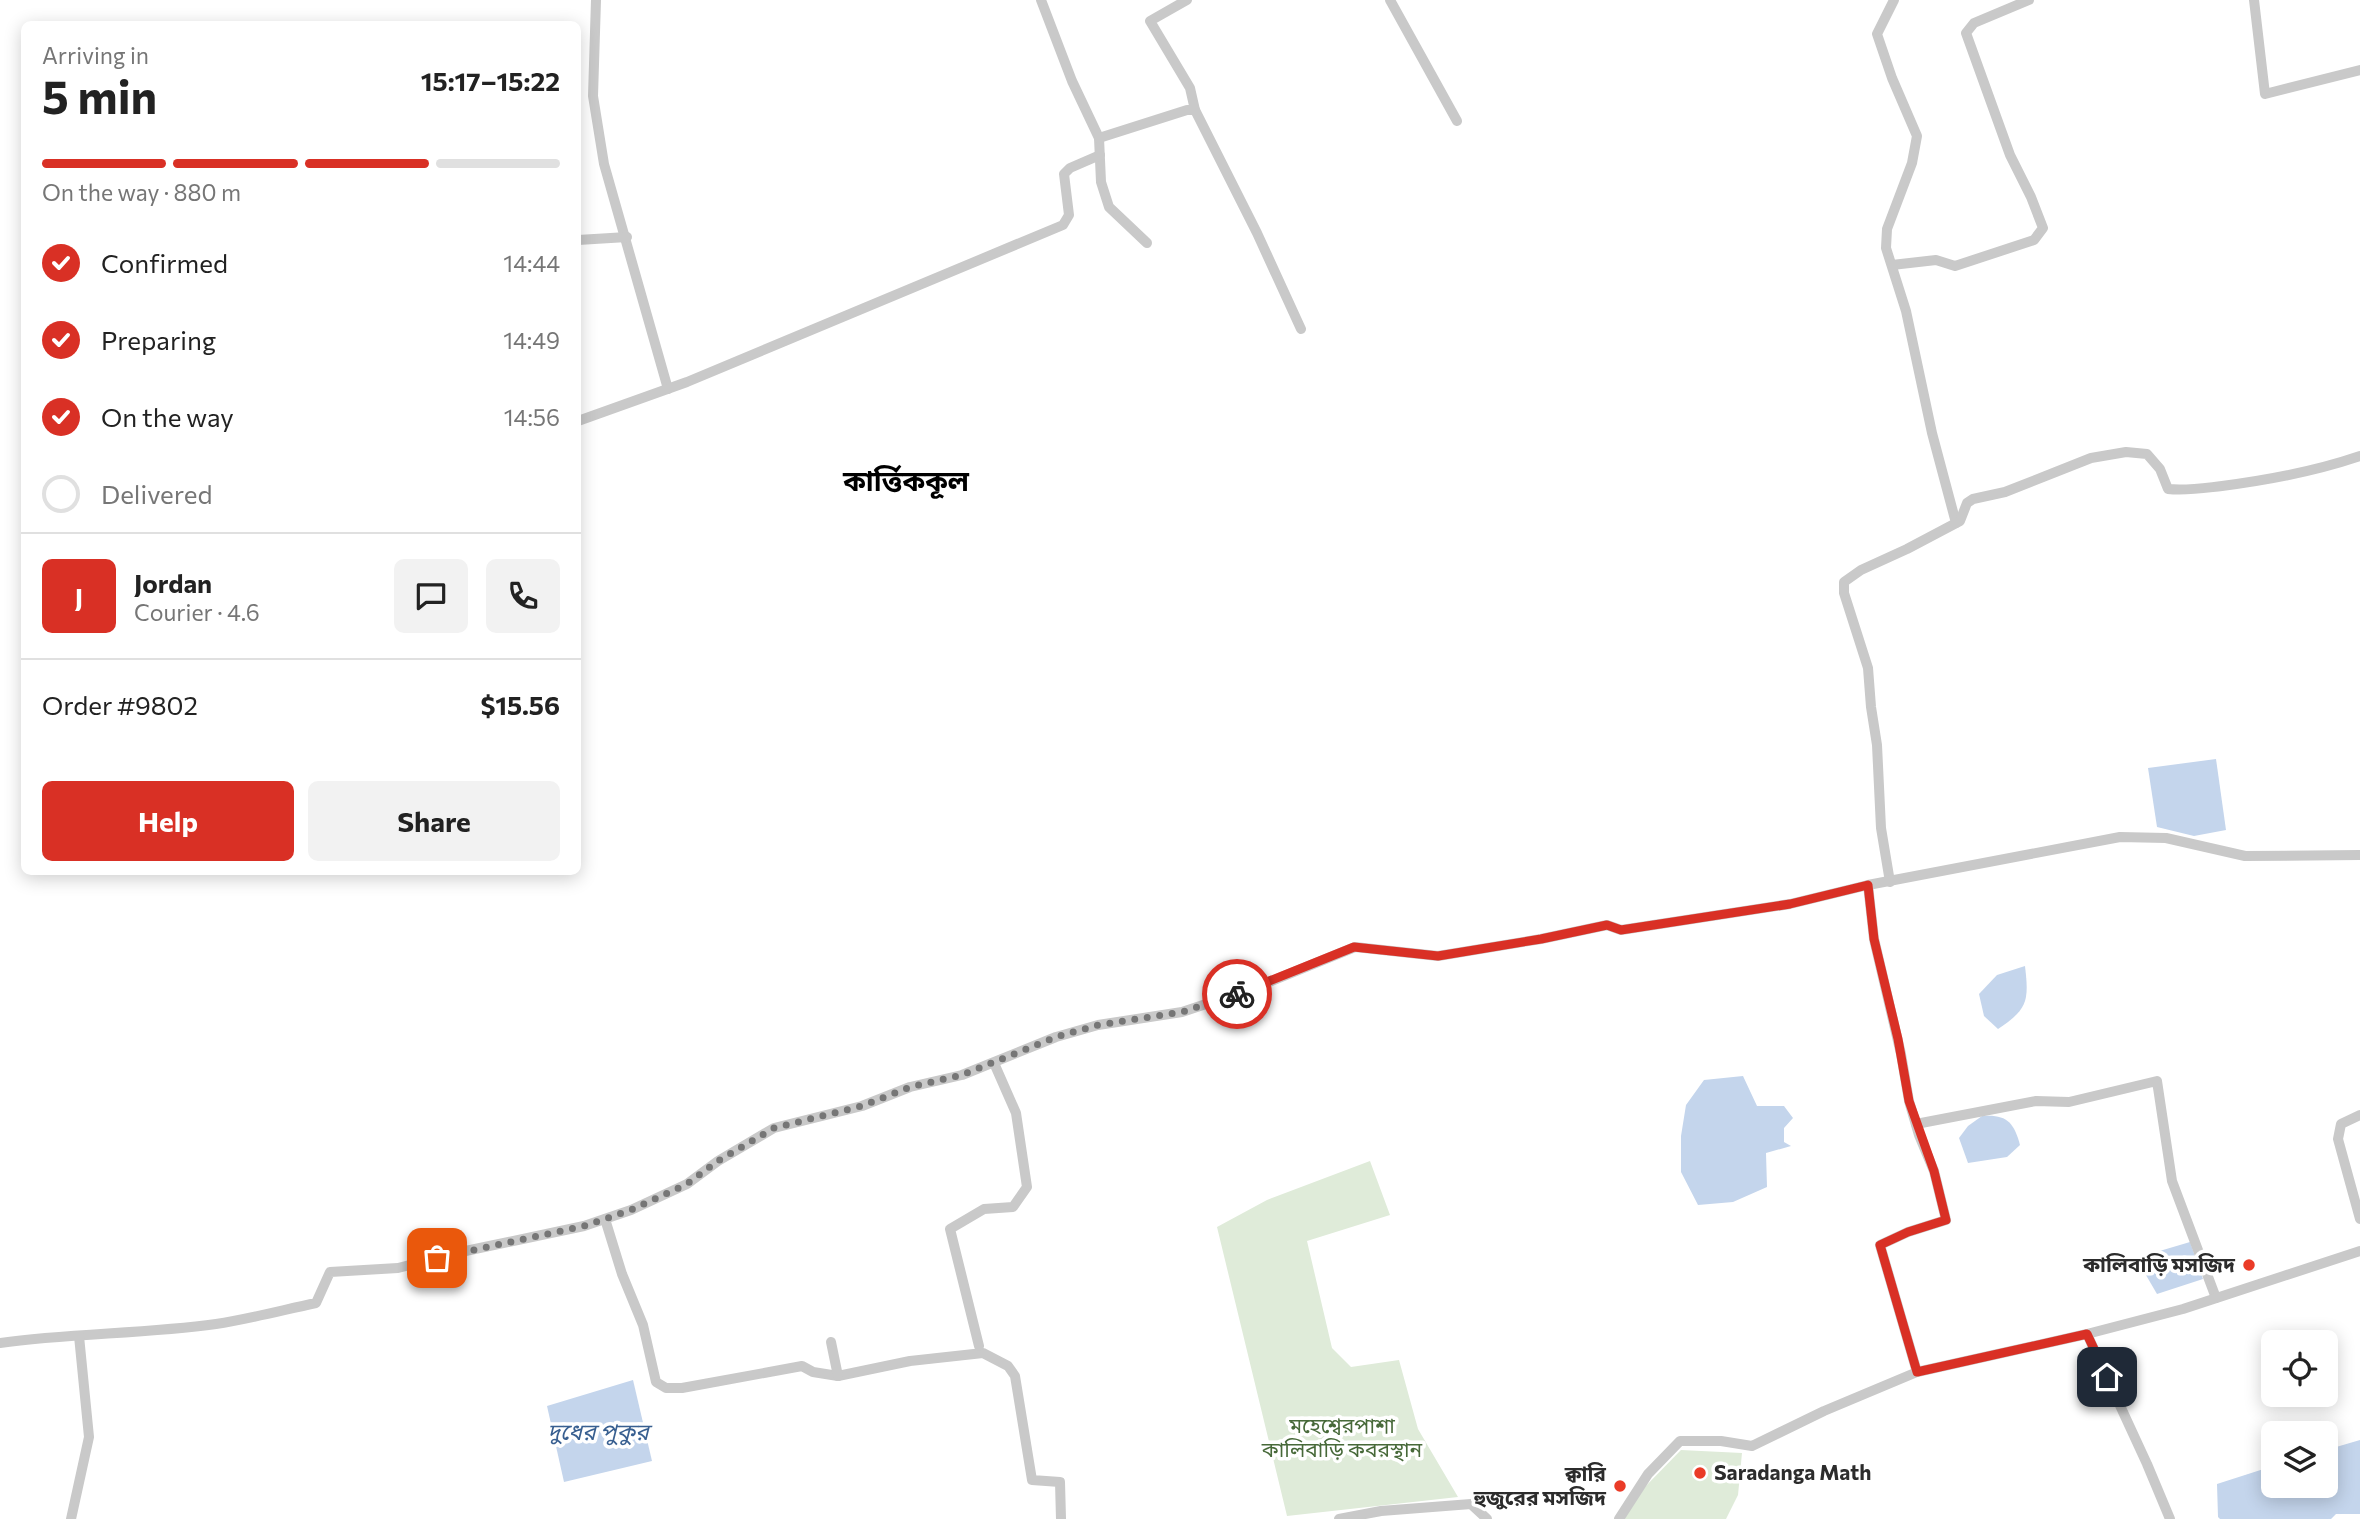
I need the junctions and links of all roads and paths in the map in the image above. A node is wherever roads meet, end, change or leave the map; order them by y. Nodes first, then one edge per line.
1 (596, 0) edge
2 (1041, 0) edge
3 (1187, 0) edge
4 (1390, 0) edge
5 (1894, 0) edge
6 (2029, 0) edge
7 (2254, 0) edge
8 (2360, 69) edge
9 (1195, 110) junction
10 (1457, 121) dead end
11 (1099, 138) junction
12 (1100, 155) junction
13 (626, 237) junction
14 (581, 240) edge
15 (1147, 243) dead end
16 (1892, 265) junction
17 (1301, 329) dead end
18 (668, 389) junction
19 (581, 420) edge
20 (2360, 456) edge
21 (1956, 523) junction
22 (2360, 855) edge
23 (1890, 882) junction
24 (1868, 885) junction
25 (994, 1063) junction
26 (2360, 1115) edge
27 (1916, 1124) junction
28 (605, 1219) junction
29 (2360, 1219) edge
30 (2360, 1251) edge
31 (2216, 1298) junction
32 (2087, 1334) junction
33 (79, 1336) junction
34 (831, 1342) dead end
35 (0, 1343) edge
36 (979, 1346) dead end
37 (1917, 1372) junction
38 (838, 1376) junction
39 (71, 1519) edge
40 (1061, 1519) edge
41 (1339, 1519) edge
42 (1487, 1519) edge
43 (1619, 1519) edge
44 (2170, 1519) edge

1 - 13 street
2 - 11 street
3 - 9 street
4 - 10 street
5 - 16 street
6 - 16 street
7 - 8 street
9 - 11 street
9 - 17 street
11 - 12 street
12 - 15 street
12 - 18 street
13 - 14 street
13 - 18 street
16 - 21 street
18 - 19 street
20 - 21 street
21 - 23 street
22 - 23 street
23 - 24 street
24 - 25 street
24 - 27 street
25 - 28 street
25 - 36 street
26 - 29 street
27 - 31 street
27 - 37 street
28 - 33 street
28 - 38 street
30 - 31 street
31 - 32 street
32 - 37 street
32 - 44 street
33 - 35 street
33 - 39 street
34 - 38 street
37 - 43 street
38 - 40 street
41 - 42 street

